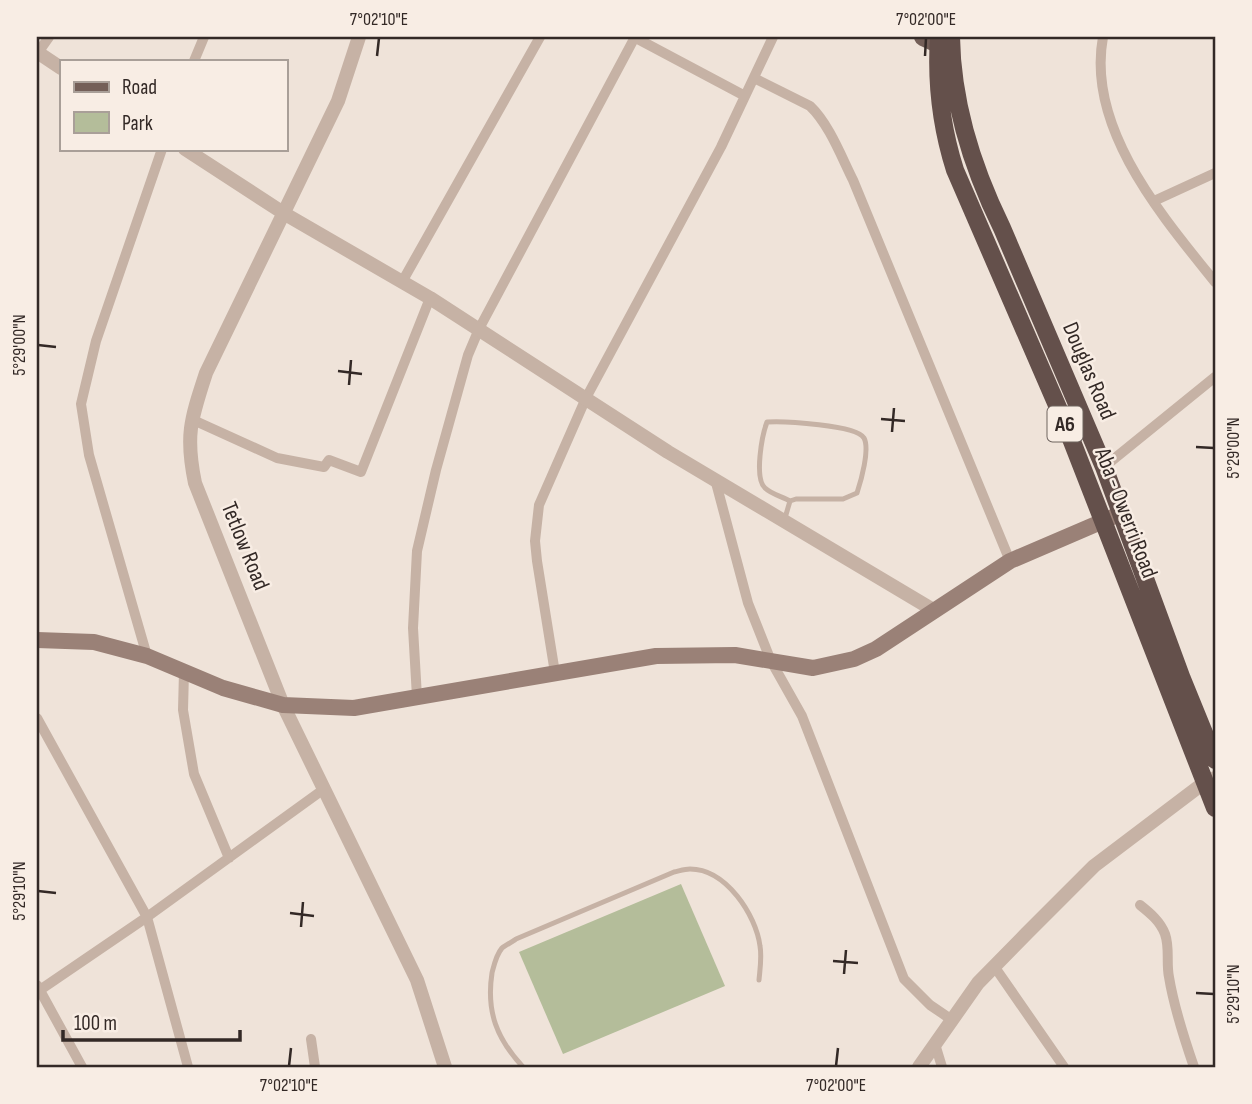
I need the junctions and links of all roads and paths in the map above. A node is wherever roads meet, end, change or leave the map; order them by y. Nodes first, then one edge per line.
1 (49, 37) edge
2 (204, 37) edge
3 (359, 37) edge
4 (540, 37) edge
5 (634, 37) edge
6 (773, 37) edge
7 (1103, 37) edge
8 (940, 41) edge
9 (37, 53) edge
10 (194, 60) edge
11 (60, 67) edge
12 (754, 78) junction
13 (745, 96) junction
14 (162, 150) edge
15 (187, 150) edge
16 (1215, 173) edge
17 (1154, 201) junction
18 (285, 214) junction
19 (1002, 228) junction
20 (984, 238) junction
21 (402, 282) junction
22 (1215, 282) edge
23 (430, 298) junction
24 (479, 329) junction
25 (1215, 377) edge
26 (586, 398) junction
27 (191, 419) junction
28 (1104, 467) junction
29 (715, 479) junction
30 (790, 501) junction
31 (1122, 513) junction
32 (785, 520) junction
33 (1103, 520) junction
34 (1010, 561) junction
35 (935, 611) junction
36 (37, 640) edge
37 (147, 656) junction
38 (771, 661) junction
39 (184, 672) junction
40 (555, 673) junction
41 (417, 697) junction
42 (284, 705) junction
43 (37, 718) edge
44 (1215, 760) edge
45 (1210, 780) edge
46 (324, 789) junction
47 (1215, 808) edge
48 (229, 858) junction
49 (1140, 905) dead end
50 (147, 917) junction
51 (995, 966) junction
52 (759, 980) dead end
53 (38, 989) edge
54 (952, 1020) junction
55 (311, 1039) dead end
56 (935, 1044) junction
57 (82, 1067) edge
58 (188, 1067) edge
59 (315, 1067) edge
60 (445, 1067) edge
61 (523, 1067) edge
62 (919, 1067) edge
63 (942, 1067) edge
64 (1064, 1067) edge
65 (1194, 1067) edge

1 - 9 street
2 - 10 street
3 - 18 street, Tetlow Road
4 - 21 street
5 - 13 street
5 - 24 street
6 - 12 street
7 - 17 street
8 - 19 highway, Douglas Road / A6
8 - 20 highway, Aba - Owerri Road / A6
9 - 11 street
12 - 13 street
12 - 34 street
13 - 26 street
14 - 37 street
15 - 18 street
16 - 17 street
17 - 22 street
18 - 21 street
18 - 27 street, Tetlow Road
19 - 20 highway
19 - 28 highway, Douglas Road / A6
20 - 33 highway, Aba - Owerri Road / A6
21 - 23 street
23 - 24 street
23 - 27 street
24 - 26 street
24 - 41 street
25 - 28 street
26 - 29 street
26 - 40 street
27 - 42 street, Tetlow Road
28 - 31 highway, Douglas Road / A6
29 - 32 street
29 - 38 street
30 - 30 lane
30 - 32 lane
31 - 33 main road
31 - 44 highway, Douglas Road / A6
32 - 35 street
33 - 34 main road
33 - 45 highway, Aba - Owerri Road / A6
34 - 35 main road
35 - 38 main road
36 - 37 main road
37 - 39 main road
38 - 40 main road
38 - 54 street
39 - 42 main road
39 - 48 street
40 - 41 main road
41 - 42 main road
42 - 46 street, Tetlow Road
43 - 50 street
45 - 47 highway, Aba - Owerri Road / A6
45 - 51 street
46 - 48 street
46 - 60 street, Tetlow Road
48 - 50 street
49 - 65 street
50 - 53 street
50 - 58 street
51 - 54 street
51 - 64 street
52 - 61 lane
53 - 57 street
54 - 56 street
55 - 59 street
56 - 62 street
56 - 63 street

